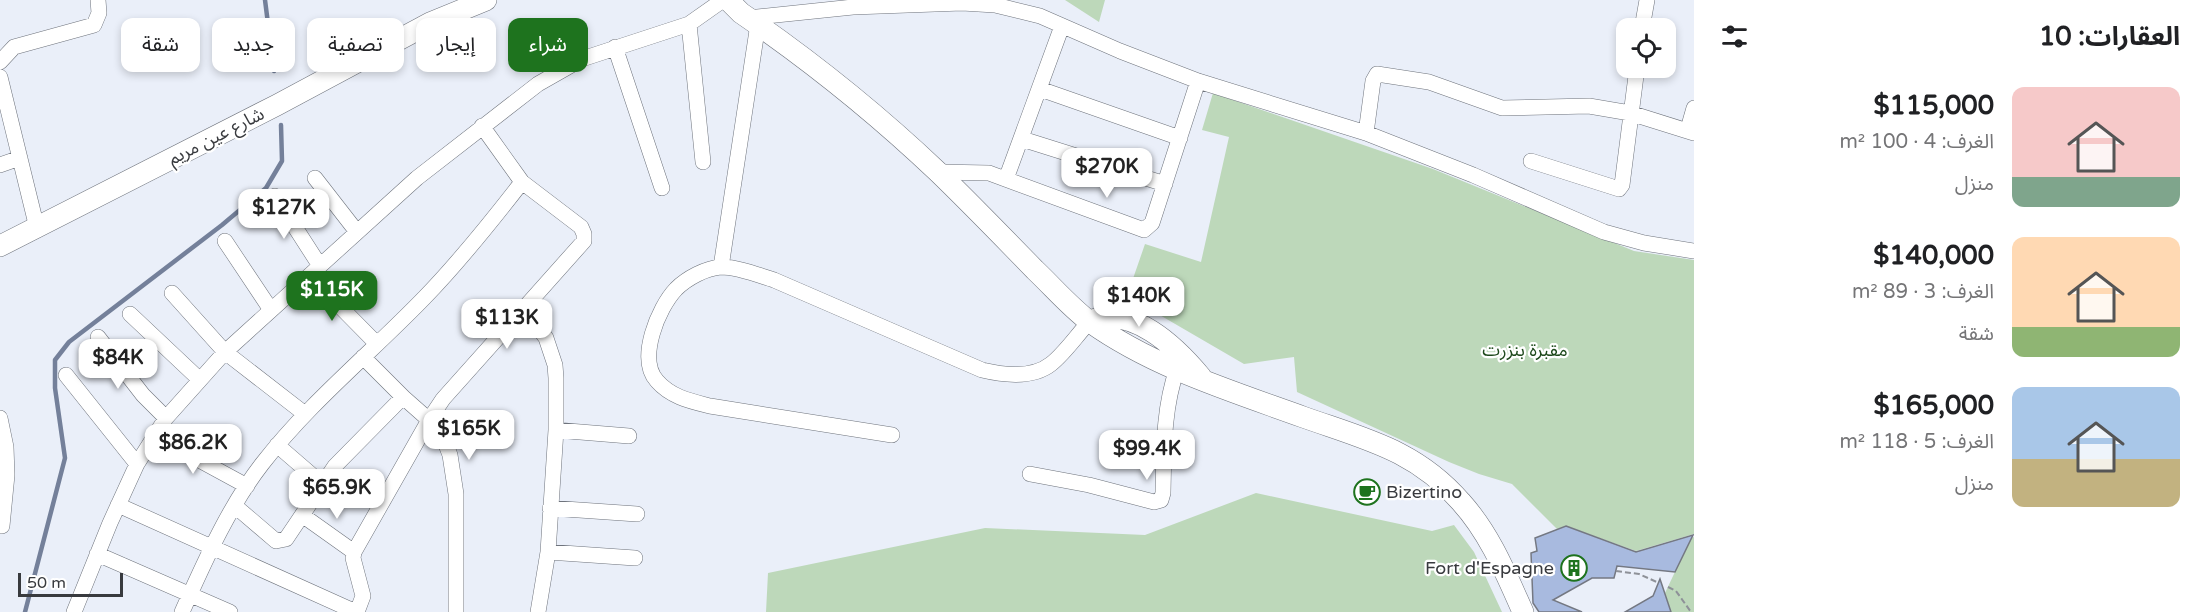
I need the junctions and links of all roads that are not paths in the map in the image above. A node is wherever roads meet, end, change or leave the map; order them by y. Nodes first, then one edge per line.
1 (98, 0) edge
2 (463, 0) edge
3 (486, 0) edge
4 (1027, 0) edge
5 (1647, 0) edge
6 (733, 8) edge
7 (1040, 16) junction
8 (437, 18) edge
9 (442, 18) edge
10 (1644, 18) edge
11 (689, 24) junction
12 (1062, 26) junction
13 (416, 30) edge
14 (615, 47) junction
15 (0, 62) edge
16 (0, 77) edge
17 (1635, 78) edge
18 (1198, 81) junction
19 (1040, 88) junction
20 (1694, 108) edge
21 (1630, 112) junction
22 (482, 126) junction
23 (1691, 131) edge
24 (1366, 133) junction
25 (1022, 138) junction
26 (1180, 138) junction
27 (20, 158) junction
28 (1531, 161) dead end
29 (703, 162) dead end
30 (0, 165) edge
31 (938, 172) junction
32 (315, 178) dead end
33 (1006, 179) junction
34 (522, 182) junction
35 (1165, 184) junction
36 (662, 188) dead end
37 (275, 196) dead end
38 (37, 228) junction
39 (357, 232) junction
40 (225, 241) dead end
41 (0, 246) edge
42 (1694, 251) edge
43 (721, 267) junction
44 (315, 271) junction
45 (172, 293) dead end
46 (523, 307) junction
47 (271, 310) junction
48 (130, 314) dead end
49 (1090, 321) junction
50 (98, 337) dead end
51 (377, 344) junction
52 (225, 352) junction
53 (363, 357) junction
54 (1177, 369) junction
55 (66, 375) dead end
56 (199, 379) junction
57 (1203, 380) junction
58 (403, 397) junction
59 (304, 414) junction
60 (0, 418) edge
61 (166, 418) junction
62 (429, 420) junction
63 (556, 430) junction
64 (155, 435) junction
65 (892, 435) dead end
66 (629, 436) dead end
67 (277, 445) junction
68 (137, 464) junction
69 (1030, 474) dead end
70 (321, 483) junction
71 (247, 486) junction
72 (118, 505) junction
73 (235, 506) junction
74 (550, 508) junction
75 (637, 514) dead end
76 (302, 515) junction
77 (2, 525) dead end
78 (212, 548) junction
79 (354, 552) junction
80 (548, 552) junction
81 (98, 554) junction
82 (635, 558) dead end
83 (190, 594) junction
84 (74, 612) edge
85 (182, 612) edge
86 (230, 612) edge
87 (357, 612) edge
88 (456, 612) edge
89 (538, 612) edge
90 (1523, 612) edge

1 - 15 street
2 - 8 street, شارع عين مريم
3 - 9 street, شارع عين مريم
4 - 7 street
5 - 10 street
6 - 7 street
6 - 11 street
6 - 31 street
6 - 43 street
7 - 12 street
11 - 14 street
11 - 29 street
12 - 18 street
12 - 19 street
13 - 38 street, شارع عين مريم
14 - 22 street
14 - 36 street
16 - 27 street
17 - 21 street
18 - 24 street
18 - 26 street
19 - 25 street
19 - 26 street
20 - 23 street
21 - 23 street
21 - 24 street
21 - 28 street
22 - 34 street
22 - 39 street
24 - 42 street
25 - 33 street
25 - 35 street
26 - 35 street
27 - 30 street
27 - 38 street
31 - 33 street
31 - 49 street
32 - 39 street
33 - 35 street
34 - 46 street
34 - 51 street
37 - 44 street
38 - 41 street, شارع عين مريم
39 - 44 street
40 - 47 street
43 - 49 street
43 - 65 street
44 - 47 street
44 - 51 street
45 - 52 street
46 - 62 street
46 - 63 street
47 - 52 street
48 - 56 street
49 - 54 street
49 - 57 street
50 - 61 street
51 - 53 street
52 - 56 street
52 - 59 street
53 - 58 street
53 - 59 street
54 - 57 street
54 - 69 street
55 - 68 street
56 - 61 street
57 - 90 street
58 - 62 street
58 - 70 street
59 - 67 street
60 - 77 street
61 - 64 street
62 - 79 street
62 - 88 street
63 - 66 street
63 - 74 street
64 - 68 street
64 - 71 street
67 - 70 street
67 - 71 street
68 - 72 street
70 - 76 street
71 - 73 street
72 - 78 street
72 - 81 street
73 - 76 street
73 - 78 street
74 - 75 street
74 - 80 street
76 - 79 street
78 - 83 street
78 - 87 street
79 - 87 street
80 - 82 street
80 - 89 street
81 - 83 street
81 - 84 street
83 - 85 street
83 - 86 street

